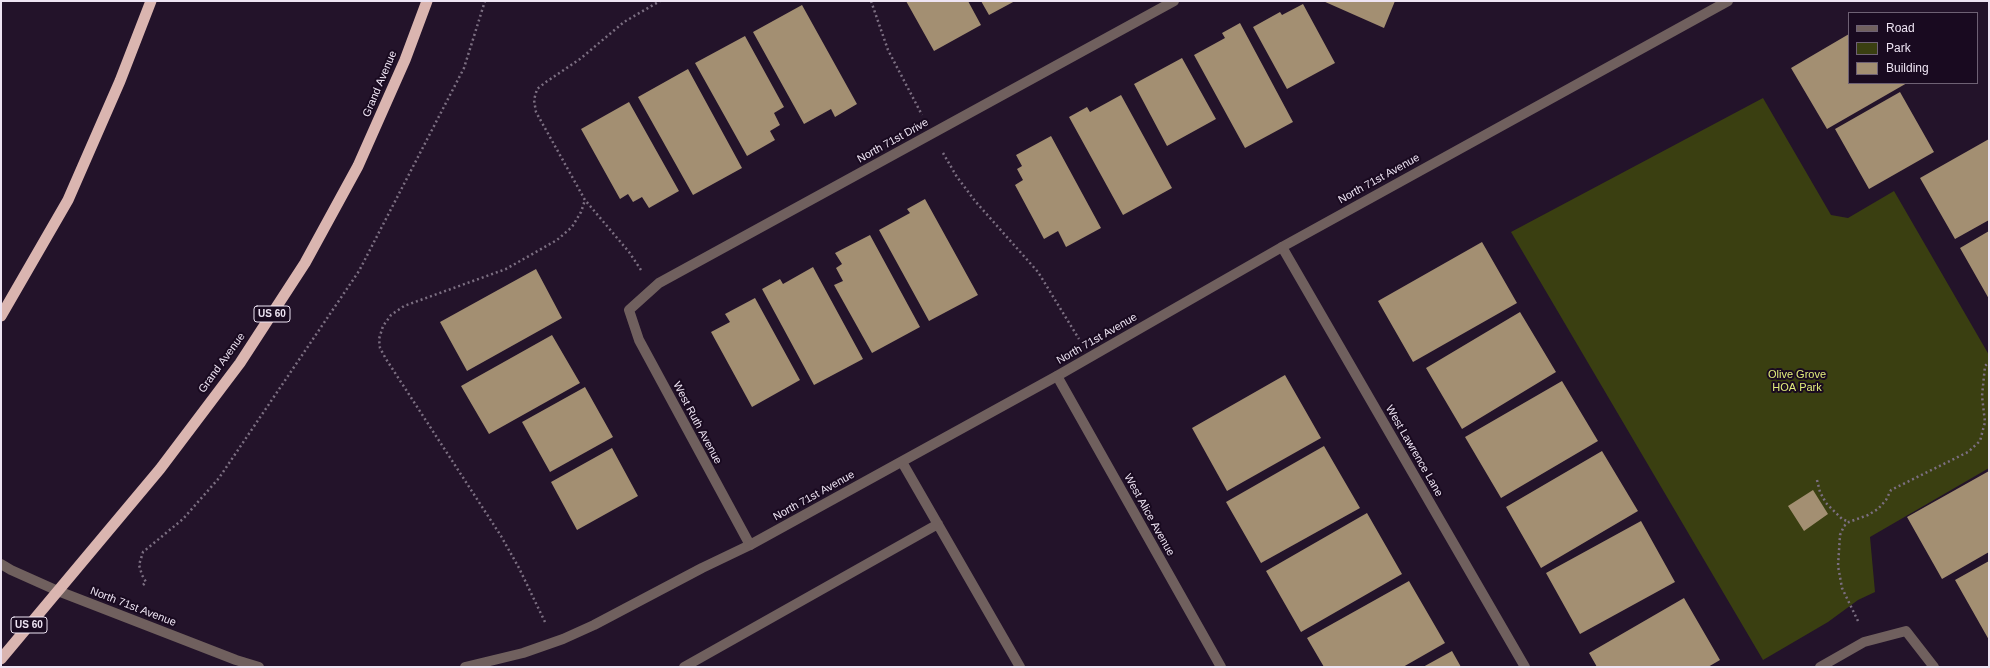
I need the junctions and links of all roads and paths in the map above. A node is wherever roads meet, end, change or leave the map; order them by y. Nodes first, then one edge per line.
1 (151, 1) edge
2 (426, 1) edge
3 (485, 1) edge
4 (660, 1) edge
5 (871, 1) edge
6 (1174, 1) edge
7 (1728, 1) edge
8 (932, 133) junction
9 (585, 200) junction
10 (1282, 247) junction
11 (653, 288) junction
12 (629, 310) joint
13 (1, 316) edge
14 (1089, 357) junction
15 (1989, 362) edge
16 (1057, 376) junction
17 (902, 462) junction
18 (1817, 480) dead end
19 (1848, 522) junction
20 (938, 524) junction
21 (750, 545) junction
22 (1, 564) edge
23 (144, 586) dead end
24 (58, 591) junction
25 (555, 642) junction
26 (1864, 642) junction
27 (1, 659) edge
28 (259, 667) edge
29 (465, 667) edge
30 (684, 667) edge
31 (1020, 667) edge
32 (1221, 667) edge
33 (1525, 667) edge
34 (1820, 667) edge
35 (1934, 667) edge

1 - 13 highway
2 - 24 highway, Grand Avenue / US 60
3 - 23 path
4 - 9 path
5 - 8 path
6 - 8 street, North 71st Drive
7 - 10 street, North 71st Avenue
8 - 11 street, North 71st Drive
8 - 14 path
9 - 11 path
9 - 25 path
10 - 14 street, North 71st Avenue
10 - 33 street, West Lawrence Lane
11 - 12 street, North 71st Drive
12 - 21 street, West Ruth Avenue
14 - 16 street, North 71st Avenue
15 - 19 path
16 - 17 street, North 71st Avenue
16 - 32 street, West Alice Avenue
17 - 20 street
17 - 21 street, North 71st Avenue
18 - 19 path
19 - 26 path
20 - 30 street
20 - 31 street
21 - 25 street, North 71st Avenue
22 - 24 street, North 71st Avenue
24 - 27 highway, Grand Avenue / US 60
24 - 28 street, North 71st Avenue
25 - 29 street, North 71st Avenue
26 - 34 street
26 - 35 street

